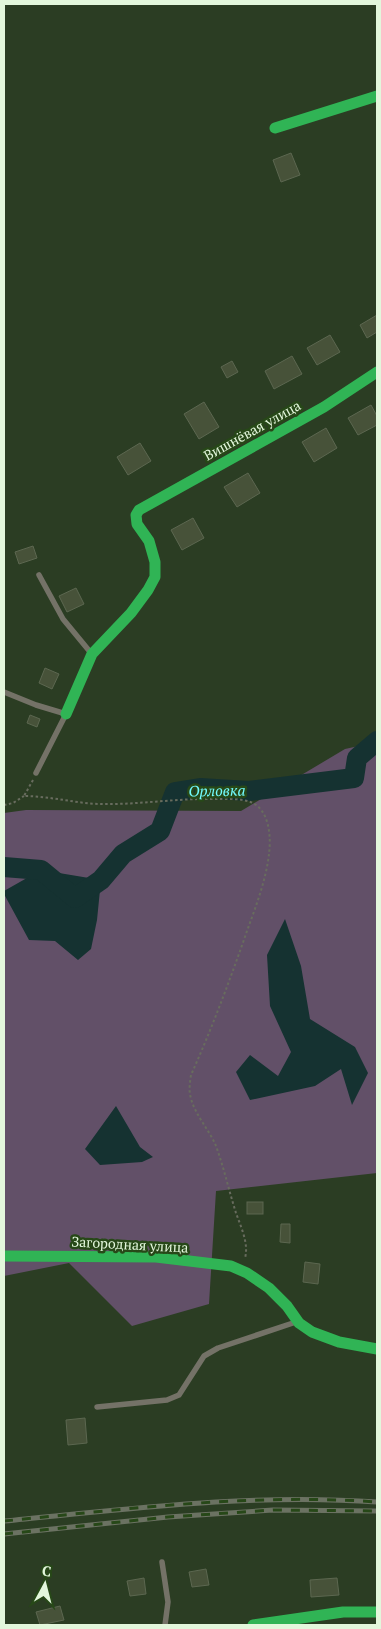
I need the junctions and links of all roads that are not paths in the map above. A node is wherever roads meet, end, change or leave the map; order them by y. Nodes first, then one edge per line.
1 (377, 96) edge
2 (275, 128) dead end
3 (377, 372) edge
4 (39, 575) dead end
5 (92, 654) junction
6 (4, 692) edge
7 (66, 714) junction
8 (36, 773) road end
9 (4, 1256) edge
10 (298, 1322) junction
11 (377, 1349) edge
12 (97, 1407) dead end
13 (162, 1562) dead end
14 (377, 1612) edge
15 (165, 1625) edge
16 (253, 1625) edge

1 - 2 street
3 - 5 street, Вишнёвая улица
4 - 5 lane
5 - 7 street
6 - 7 lane
7 - 8 lane
9 - 10 street, Загородная улица
10 - 11 street, Загородная улица
10 - 12 lane
13 - 15 lane
14 - 16 street

